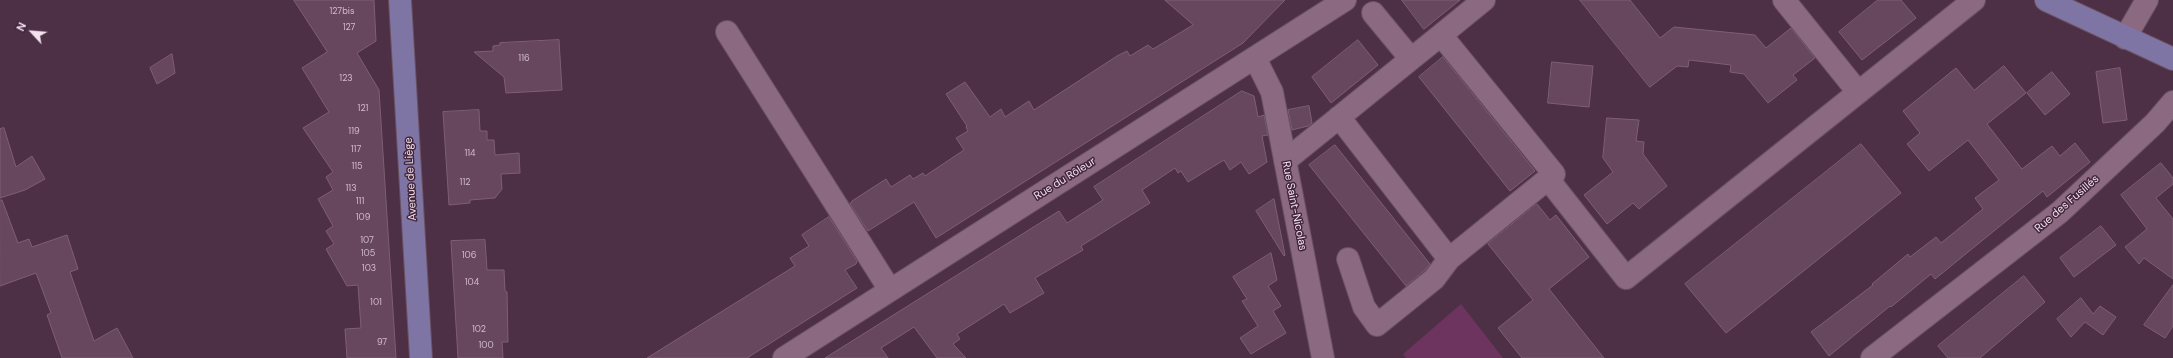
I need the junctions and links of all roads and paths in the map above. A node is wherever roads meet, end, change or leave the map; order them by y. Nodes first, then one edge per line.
1 (400, 0) edge
2 (1345, 0) edge
3 (1484, 0) edge
4 (1784, 0) edge
5 (1974, 0) edge
6 (2046, 0) edge
7 (2147, 0) edge
8 (1373, 13) dead end
9 (727, 32) dead end
10 (1441, 35) junction
11 (2125, 38) junction
12 (1255, 58) junction
13 (1410, 59) junction
14 (2173, 60) edge
15 (1858, 92) junction
16 (2173, 102) edge
17 (1339, 117) junction
18 (1285, 161) junction
19 (1548, 179) junction
20 (1348, 259) dead end
21 (1449, 259) junction
22 (890, 290) junction
23 (421, 358) edge
24 (784, 358) edge
25 (1323, 358) edge
26 (1872, 358) edge

1 - 23 main road, Avenue de Liège
2 - 12 street, Rue du Rôleur
3 - 10 street
4 - 15 street
5 - 15 street
6 - 11 main road
7 - 11 street
8 - 13 street
9 - 22 street
10 - 13 street
10 - 19 street
11 - 14 main road
12 - 18 street, Rue Saint-Nicolas
12 - 22 street, Rue du Rôleur
13 - 17 street
15 - 19 street
16 - 26 street, Rue des Fusillés
17 - 18 street
17 - 21 street
18 - 25 street, Rue Saint-Nicolas
19 - 21 street
20 - 21 street
22 - 24 street, Rue du Rôleur

